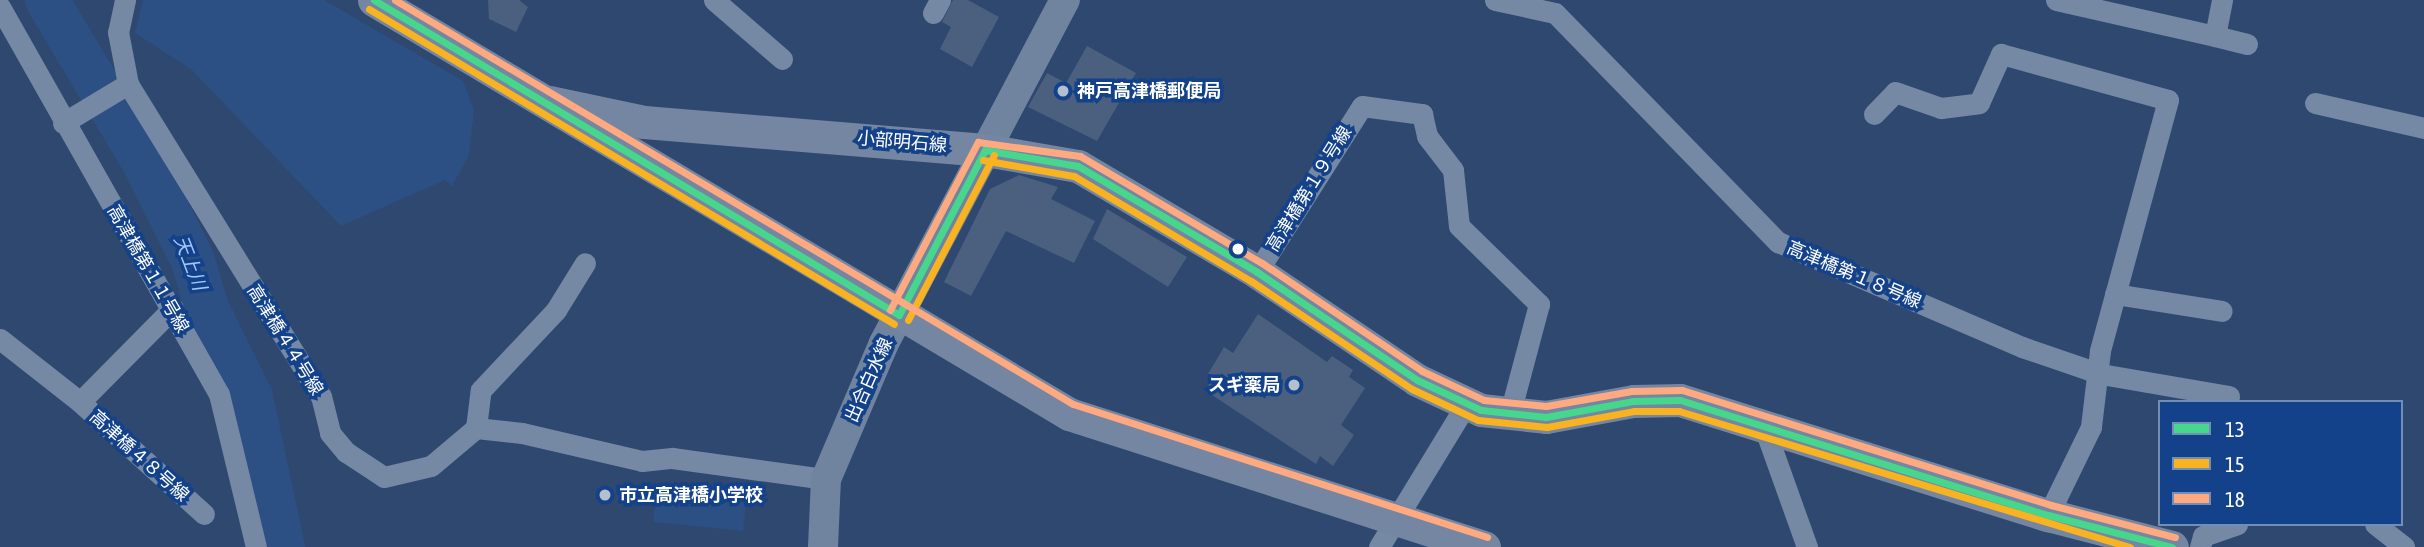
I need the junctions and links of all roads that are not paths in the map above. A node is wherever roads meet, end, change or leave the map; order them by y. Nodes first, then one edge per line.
1 (125, 0) edge
2 (374, 0) edge
3 (714, 0) edge
4 (1065, 0) edge
5 (1495, 0) edge
6 (2056, 0) edge
7 (2222, 0) edge
8 (0, 7) edge
9 (2215, 36) junction
10 (2247, 44) dead end
11 (782, 59) dead end
12 (128, 84) junction
13 (549, 102) junction
14 (2315, 103) dead end
15 (1874, 114) dead end
16 (63, 123) junction
17 (2424, 128) edge
18 (985, 149) junction
19 (585, 263) dead end
20 (1257, 272) junction
21 (2115, 294) junction
22 (173, 309) junction
23 (2222, 311) dead end
24 (899, 316) junction
25 (0, 339) edge
26 (2101, 374) junction
27 (2229, 396) dead end
28 (80, 402) junction
29 (1467, 403) junction
30 (1510, 413) junction
31 (1763, 424) junction
32 (476, 428) junction
33 (826, 479) junction
34 (204, 514) dead end
35 (2048, 515) junction
36 (2232, 526) edge
37 (2378, 526) edge
38 (1387, 534) edge
39 (256, 547) edge
40 (823, 547) edge
41 (1484, 547) edge
42 (1807, 547) edge
43 (2172, 547) edge
44 (2200, 547) edge
45 (2404, 547) edge

1 - 12 street, 高津橋４４号線
2 - 13 main road, 小部明石線
3 - 11 street
4 - 18 street, 出合白水線
5 - 26 street, 高津橋第１８号線
6 - 9 street
7 - 9 street
8 - 16 street, 高津橋第１１号線
9 - 10 street
12 - 16 street
12 - 32 street, 高津橋４４号線
13 - 18 main road, 小部明石線
13 - 24 main road, 小部明石線
14 - 17 street
15 - 21 street
16 - 22 street, 高津橋第１１号線
18 - 20 main road, 小部明石線
18 - 24 street, 出合白水線
19 - 32 street
20 - 29 main road, 小部明石線
20 - 30 street, 高津橋第１９号線
21 - 23 street
21 - 26 street
22 - 28 street, 高津橋４８号線
22 - 39 street, 高津橋第１１号線
24 - 33 street, 出合白水線
24 - 38 main road, 小部明石線
25 - 28 street
26 - 27 street, 高津橋第１８号線
26 - 35 street
28 - 34 street, 高津橋４８号線
29 - 30 main road, 小部明石線
29 - 38 street
30 - 31 main road, 小部明石線
31 - 35 main road, 小部明石線
31 - 42 street
32 - 33 street
33 - 40 street, 出合白水線
35 - 43 main road, 小部明石線
36 - 44 street
37 - 45 street
38 - 41 main road, 小部明石線

